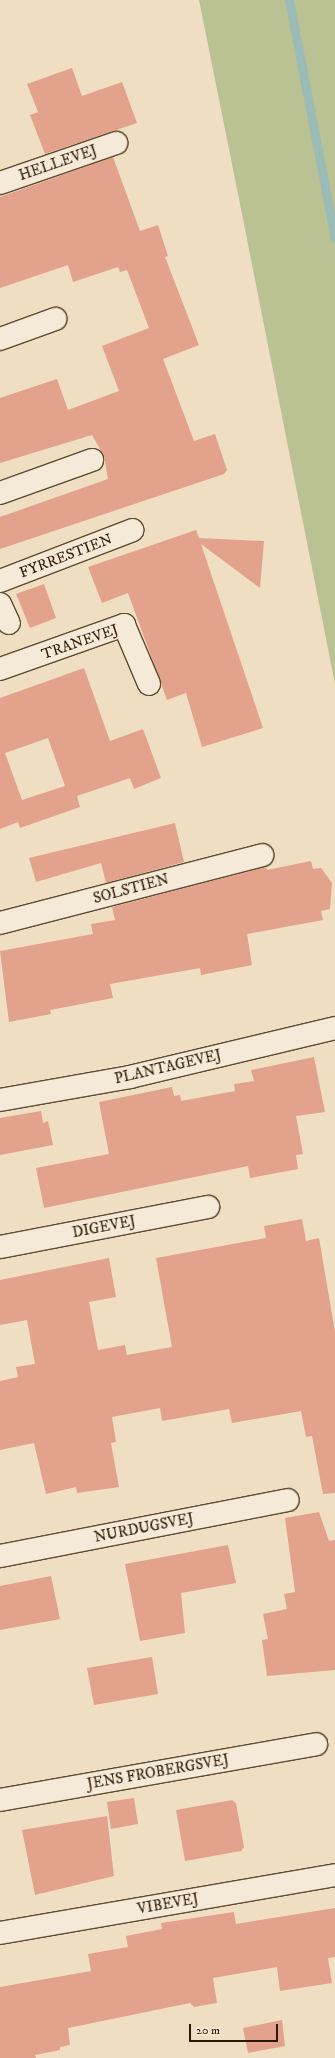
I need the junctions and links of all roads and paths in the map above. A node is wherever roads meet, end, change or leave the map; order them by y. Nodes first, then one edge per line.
1 (116, 143) dead end
2 (0, 183) edge
3 (55, 319) dead end
4 (0, 339) edge
5 (92, 460) dead end
6 (0, 493) edge
7 (133, 530) dead end
8 (0, 581) edge
9 (0, 669) edge
10 (149, 684) dead end
11 (262, 855) dead end
12 (0, 922) edge
13 (335, 1028) edge
14 (0, 1100) edge
15 (208, 1207) dead end
16 (0, 1247) edge
17 (288, 1500) dead end
18 (0, 1556) edge
19 (316, 1744) dead end
20 (0, 1800) edge
21 (335, 1875) edge
22 (0, 1933) edge

1 - 2 street, HELLEVEJ
3 - 4 street
5 - 6 street
7 - 8 street, FYRRESTIEN
9 - 10 street, TRANEVEJ
11 - 12 street, SOLSTIEN
13 - 14 street, PLANTAGEVEJ
15 - 16 street, DIGEVEJ
17 - 18 street, NURDUGSVEJ
19 - 20 street, JENS FROBERGSVEJ
21 - 22 street, VIBEVEJ

